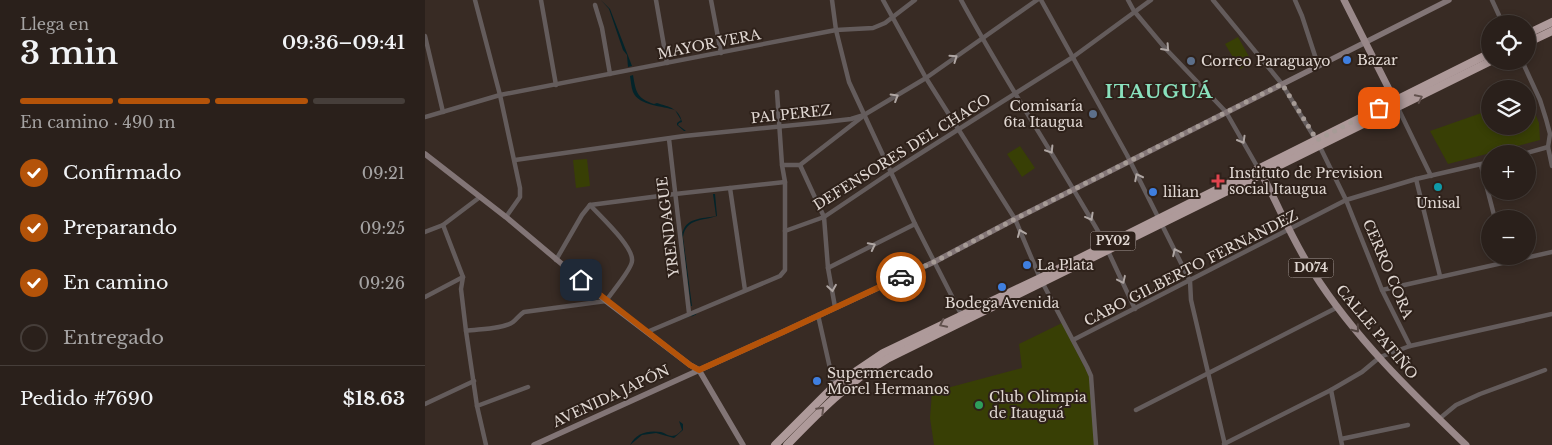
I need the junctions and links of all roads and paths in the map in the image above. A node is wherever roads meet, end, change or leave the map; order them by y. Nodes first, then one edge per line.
1 (475, 0) edge
2 (541, 0) edge
3 (656, 0) edge
4 (711, 0) edge
5 (831, 0) edge
6 (883, 0) edge
7 (915, 0) edge
8 (961, 0) edge
9 (1037, 0) edge
10 (1041, 0) edge
11 (1128, 0) edge
12 (1151, 0) edge
13 (1213, 0) edge
14 (1295, 0) edge
15 (1344, 0) edge
16 (1449, 0) edge
17 (1492, 0) edge
18 (595, 5) dead end
19 (1135, 11) junction
20 (1499, 15) edge
21 (893, 18) junction
22 (1552, 22) edge
23 (836, 30) junction
24 (1536, 30) edge
25 (1552, 31) edge
26 (425, 36) edge
27 (982, 39) junction
28 (1536, 39) edge
29 (1366, 42) junction
30 (721, 53) junction
31 (1073, 57) junction
32 (1481, 57) edge
33 (667, 63) junction
34 (1318, 65) junction
35 (1481, 66) edge
36 (1526, 70) edge
37 (610, 74) junction
38 (926, 78) junction
39 (1282, 84) junction
40 (556, 86) junction
41 (777, 92) dead end
42 (1016, 94) junction
43 (500, 96) junction
44 (1394, 100) junction
45 (1398, 108) junction
46 (443, 112) junction
47 (1226, 112) junction
48 (864, 115) junction
49 (425, 117) edge
50 (778, 126) junction
51 (958, 130) junction
52 (669, 139) junction
53 (1318, 144) junction
54 (1548, 147) junction
55 (1536, 150) edge
56 (425, 154) edge
57 (515, 160) junction
58 (1130, 161) junction
59 (800, 164) junction
60 (782, 165) junction
61 (1481, 165) edge
62 (1552, 166) edge
63 (891, 172) junction
64 (1260, 172) junction
65 (1431, 176) junction
66 (1416, 179) junction
67 (785, 182) junction
68 (730, 188) junction
69 (1074, 189) junction
70 (675, 194) junction
71 (480, 197) junction
72 (1346, 200) junction
73 (590, 205) junction
74 (506, 217) junction
75 (825, 217) junction
76 (1015, 219) junction
77 (1160, 221) junction
78 (915, 224) junction
79 (443, 225) junction
80 (1290, 230) junction
81 (785, 231) junction
82 (425, 232) edge
83 (1107, 248) junction
84 (1552, 252) edge
85 (1536, 254) edge
86 (556, 260) junction
87 (934, 262) junction
88 (1482, 265) edge
89 (828, 268) junction
90 (1440, 276) junction
91 (463, 277) junction
92 (1042, 280) junction
93 (1190, 281) junction
94 (745, 290) junction
95 (1382, 290) junction
96 (425, 297) edge
97 (606, 301) junction
98 (1338, 307) junction
99 (835, 308) junction
100 (1135, 309) junction
101 (689, 313) junction
102 (1552, 314) edge
103 (818, 315) junction
104 (963, 318) junction
105 (466, 331) junction
106 (647, 332) junction
107 (1073, 340) junction
108 (1410, 346) junction
109 (1380, 357) junction
110 (699, 370) junction
111 (1545, 370) dead end
112 (1209, 373) junction
113 (474, 381) junction
114 (835, 386) junction
115 (528, 387) dead end
116 (1331, 390) junction
117 (425, 404) edge
118 (477, 406) junction
119 (1136, 410) dead end
120 (1439, 419) junction
121 (1408, 425) dead end
122 (1341, 439) junction
123 (542, 443) edge
124 (486, 445) edge
125 (534, 445) edge
126 (743, 445) edge
127 (775, 445) edge
128 (787, 445) edge
129 (1096, 445) edge
130 (1224, 445) edge
131 (1343, 445) edge
132 (1466, 445) edge

1 - 43 street
2 - 40 street
3 - 33 street
4 - 30 street
5 - 23 street
6 - 21 street
7 - 21 street, MAYOR VERA
8 - 27 street
9 - 27 street, PAI PEREZ
10 - 31 street
11 - 19 street
12 - 19 street, DEFENSORES DEL CHACO
13 - 39 street, CERRO CORA
14 - 34 street
15 - 29 main road
16 - 29 street, AVENIDA JAPÓN
17 - 20 street
18 - 37 street
19 - 31 street, DEFENSORES DEL CHACO
19 -> 47 street
21 - 23 street, MAYOR VERA
21 - 38 street
22 - 24 highway
23 - 30 street, MAYOR VERA
23 - 48 street
25 - 28 highway
26 - 46 street
38 -> 27 street, PAI PEREZ
27 - 42 street
29 - 34 street, AVENIDA JAPÓN
29 - 44 main road
30 - 33 street, MAYOR VERA
31 - 42 street, DEFENSORES DEL CHACO
31 - 58 street
32 - 44 highway, PY02
33 - 37 street, MAYOR VERA
34 - 39 street, AVENIDA JAPÓN
45 -> 35 highway, PY02
36 - 54 street
37 - 40 street, MAYOR VERA
48 -> 38 street, PAI PEREZ
38 - 51 street
39 - 47 street, AVENIDA JAPÓN
39 - 53 street, CERRO CORA
40 - 43 street, MAYOR VERA
41 - 50 street
42 - 51 street, DEFENSORES DEL CHACO
42 -> 69 street
43 - 46 street, MAYOR VERA
43 - 57 street
44 - 45 main road
44 - 53 highway, PY02
45 - 53 highway, PY02
45 - 65 street
46 - 49 street, MAYOR VERA
47 - 58 street, AVENIDA JAPÓN
47 -> 64 street
48 - 50 street, PAI PEREZ
48 - 59 street
48 - 63 street
50 - 52 street, PAI PEREZ
50 - 60 street
51 - 63 street, DEFENSORES DEL CHACO
51 - 76 street
52 - 57 street, PAI PEREZ
52 - 70 street, YRENDAGUE
53 - 64 highway, PY02
53 - 72 street, CERRO CORA
54 - 55 street
54 - 62 street
56 - 71 street
57 - 74 street
58 - 69 street, AVENIDA JAPÓN
77 -> 58 street
59 - 60 street
59 - 75 street
60 - 67 street
61 - 65 street, CABO GILBERTO FERNANDEZ
63 - 75 street, DEFENSORES DEL CHACO
63 - 78 street
64 - 77 highway, PY02
64 - 80 main road, CALLE PATIÑO / D074
65 - 66 street, CABO GILBERTO FERNANDEZ
66 - 72 street, CABO GILBERTO FERNANDEZ
66 - 90 street
67 - 68 street
67 - 81 street
68 - 70 street
68 - 94 street
69 - 76 street, AVENIDA JAPÓN
69 -> 83 street
70 - 73 street
70 - 101 street, YRENDAGUE
71 - 74 street
71 - 79 street
72 - 80 street, CABO GILBERTO FERNANDEZ
72 - 95 street, CERRO CORA
73 - 86 street
73 - 97 street
74 - 86 street
75 - 81 street, DEFENSORES DEL CHACO
75 - 89 street
76 - 87 street, AVENIDA JAPÓN
92 -> 76 street
77 - 83 highway, PY02
93 -> 77 street
78 - 87 street
89 -> 78 street
79 - 82 street
79 - 91 street
80 - 93 street, CABO GILBERTO FERNANDEZ
80 - 98 main road, CALLE PATIÑO / D074
81 - 94 street
83 - 92 highway, PY02
83 -> 100 street
84 - 85 street
86 - 97 street
87 - 99 street, AVENIDA JAPÓN
87 - 104 street
88 - 90 street
89 -> 99 street
90 - 95 street
91 - 96 street
91 - 105 street
92 - 104 highway, PY02
92 - 107 street
93 - 100 street, CABO GILBERTO FERNANDEZ
93 - 112 street
94 - 101 street
95 - 108 street, CERRO CORA
97 - 105 street
97 - 106 street
98 -> 109 main road, CALLE PATIÑO / D074
98 - 112 street
99 - 103 street, AVENIDA JAPÓN
100 - 107 street, CABO GILBERTO FERNANDEZ
101 - 106 street
102 - 108 street
103 - 110 street, AVENIDA JAPÓN
103 - 114 street
104 -> 114 highway, PY02
128 -> 104 highway, PY02
105 - 113 street
106 - 110 street
107 - 129 street
108 - 109 street
109 - 116 street
109 - 120 main road, CALLE PATIÑO / D074
110 - 123 street, AVENIDA JAPÓN
110 - 126 street
111 - 120 street
112 - 119 street
112 - 130 street
113 - 117 street
113 - 118 street
114 - 127 highway, PY02
115 - 118 street
116 - 122 street
116 - 130 street
118 - 124 street
120 - 132 main road, CALLE PATIÑO / D074
121 - 122 street
122 - 131 street
123 - 125 street, AVENIDA JAPÓN

